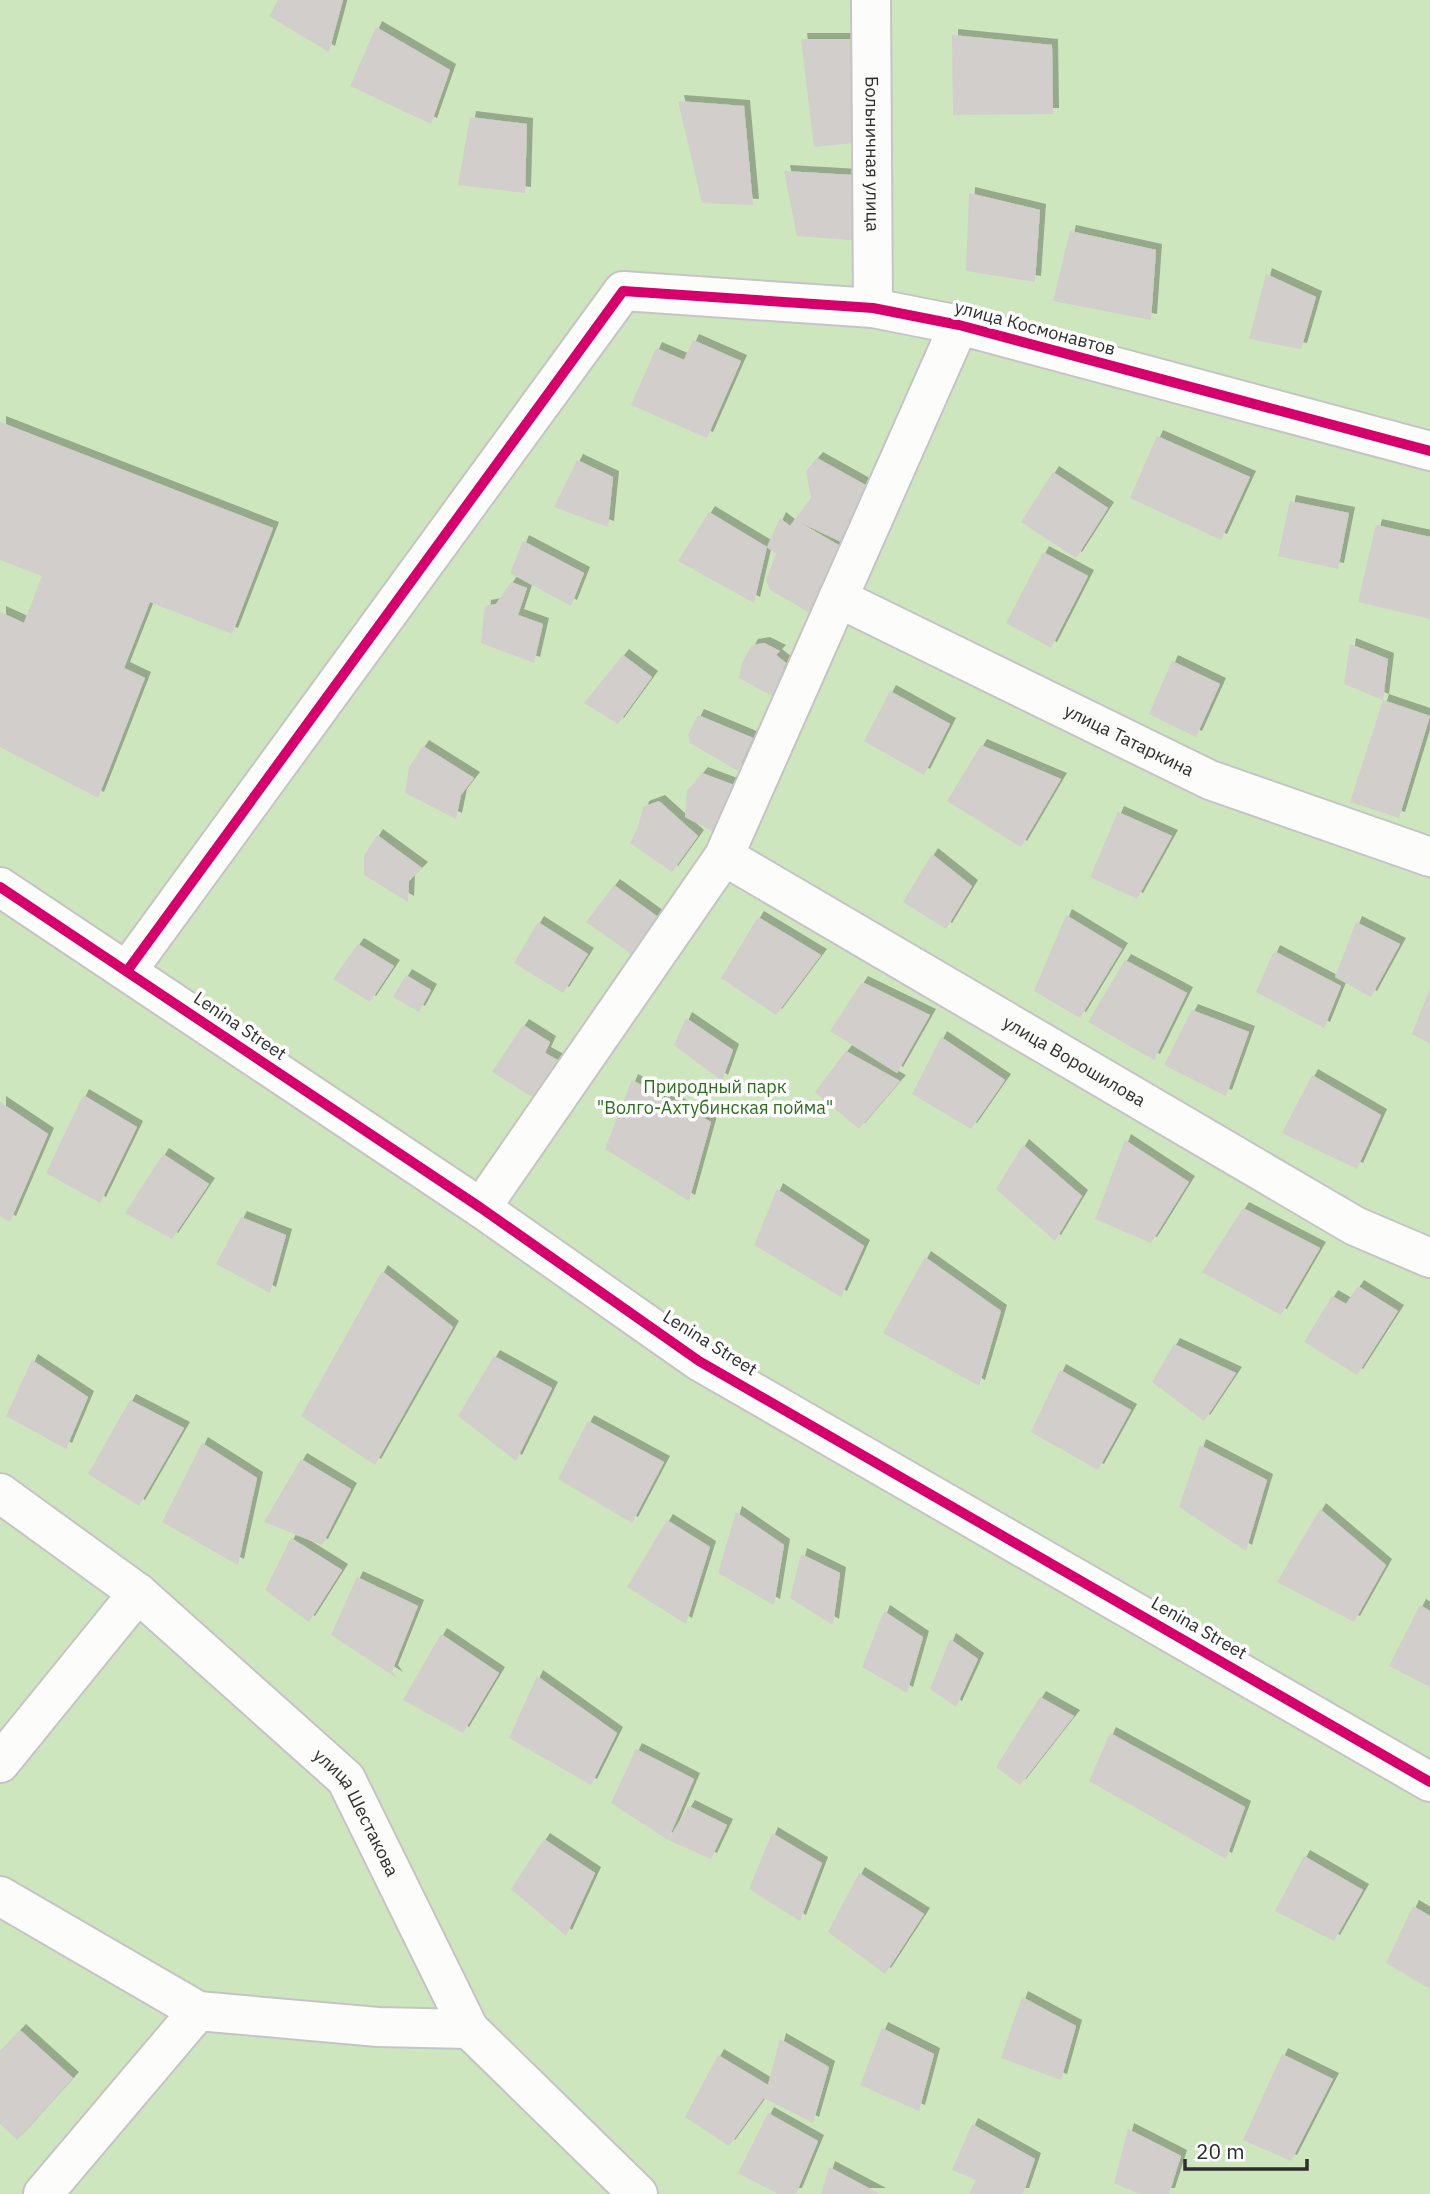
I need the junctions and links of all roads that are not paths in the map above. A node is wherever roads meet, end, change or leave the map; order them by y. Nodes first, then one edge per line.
1 (871, 0) edge
2 (873, 308) junction
3 (959, 325) junction
4 (1430, 450) edge
5 (838, 598) junction
6 (724, 856) junction
7 (1430, 857) edge
8 (0, 887) edge
9 (127, 971) junction
10 (481, 1208) junction
11 (1430, 1258) edge
12 (0, 1493) edge
13 (138, 1593) junction
14 (0, 1763) edge
15 (1430, 1782) edge
16 (0, 1896) edge
17 (198, 2011) junction
18 (469, 2029) junction
19 (43, 2194) edge
20 (638, 2194) edge

1 - 2 street, Больничная улица
2 - 3 street, улица Космонавтов
2 - 9 street, улица Космонавтов
3 - 4 street, улица Космонавтов
3 - 5 street
5 - 6 street
5 - 7 street, улица Татаркина
6 - 10 street
6 - 11 street, улица Ворошилова
8 - 9 street, Lenina Street
9 - 10 street, Lenina Street
10 - 15 street, Lenina Street
12 - 13 street, улица Шестакова
13 - 14 street
13 - 18 street, улица Шестакова
16 - 17 street
17 - 18 street
17 - 19 street
18 - 20 street, улица Шестакова

